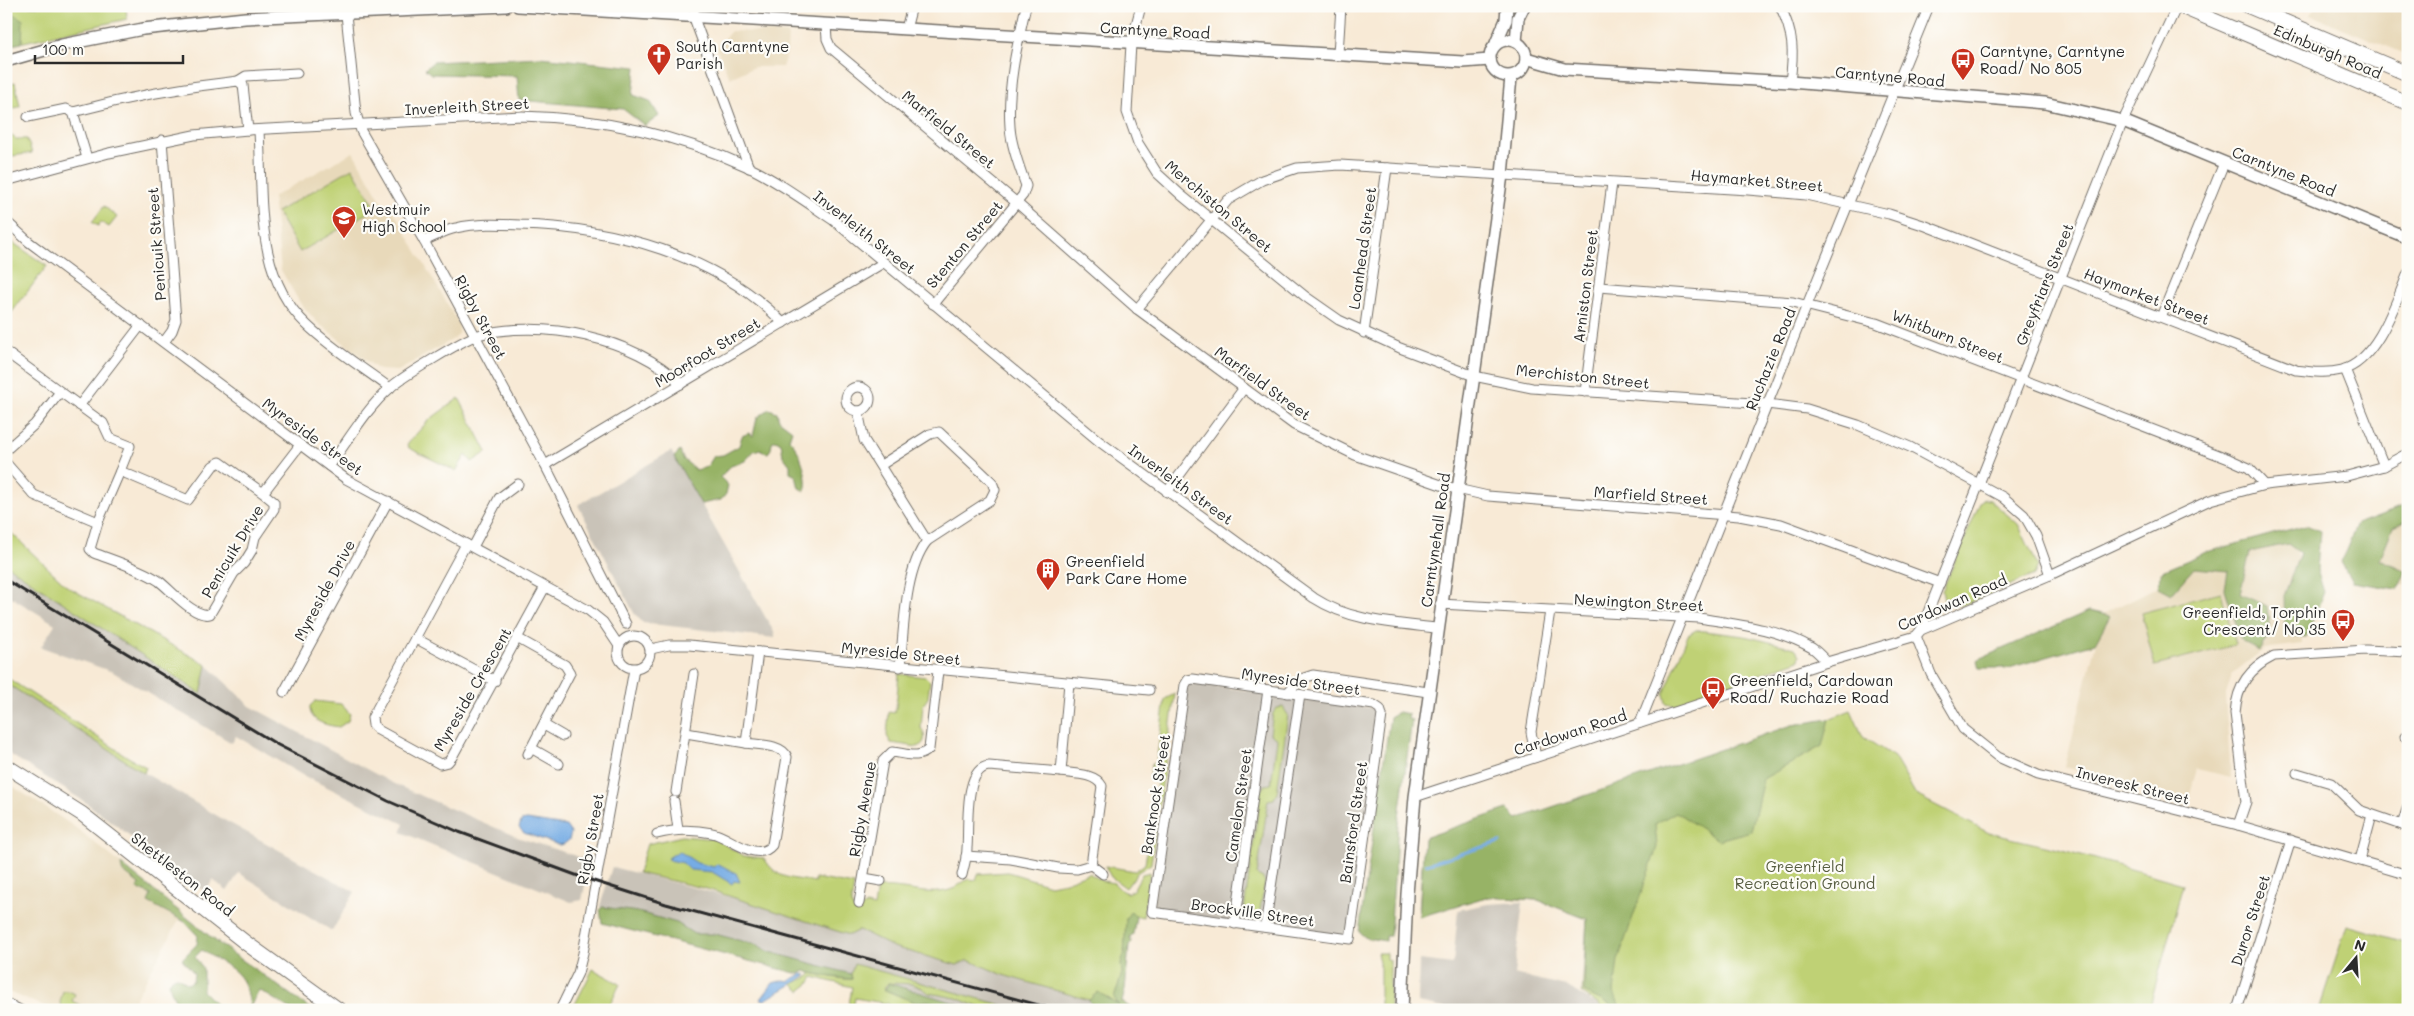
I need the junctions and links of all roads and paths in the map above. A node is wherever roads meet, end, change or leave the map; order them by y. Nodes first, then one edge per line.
1 (506, 6) edge
2 (518, 6) edge
3 (912, 6) edge
4 (1026, 6) edge
5 (1141, 6) edge
6 (1341, 6) edge
7 (1507, 6) edge
8 (1524, 6) edge
9 (1780, 6) edge
10 (1929, 6) edge
11 (2178, 6) edge
12 (2248, 6) edge
13 (694, 12) edge
14 (346, 14) junction
15 (826, 25) junction
16 (906, 29) junction
17 (1019, 36) junction
18 (1496, 42) junction
19 (1516, 42) junction
20 (1131, 44) junction
21 (1338, 54) junction
22 (1526, 58) junction
23 (1490, 60) junction
24 (6, 61) edge
25 (297, 74) dead end
26 (2408, 74) edge
27 (1511, 76) junction
28 (238, 81) junction
29 (1790, 82) junction
30 (1893, 91) junction
31 (2408, 103) edge
32 (74, 112) junction
33 (28, 117) dead end
34 (2123, 121) junction
35 (358, 125) junction
36 (248, 130) junction
37 (259, 131) junction
38 (162, 140) junction
39 (86, 158) junction
40 (2224, 163) junction
41 (749, 168) junction
42 (1387, 168) junction
43 (1502, 175) junction
44 (6, 182) edge
45 (1612, 183) junction
46 (1017, 203) junction
47 (1848, 204) junction
48 (1211, 218) junction
49 (6, 221) edge
50 (2408, 238) edge
51 (424, 241) junction
52 (884, 263) junction
53 (2408, 273) edge
54 (2062, 278) junction
55 (1599, 287) junction
56 (933, 304) junction
57 (1806, 305) junction
58 (1137, 309) junction
59 (2161, 316) junction
60 (783, 323) junction
61 (141, 325) junction
62 (1364, 333) junction
63 (476, 336) junction
64 (164, 342) junction
65 (6, 352) edge
66 (2345, 369) junction
67 (1474, 376) junction
68 (2021, 380) junction
69 (681, 384) junction
70 (390, 388) junction
71 (1244, 388) junction
72 (60, 392) junction
73 (1585, 392) junction
74 (1767, 404) junction
75 (79, 406) junction
76 (858, 411) dead end
77 (300, 445) junction
78 (6, 450) edge
79 (2408, 453) edge
80 (6, 463) edge
81 (545, 465) junction
82 (881, 465) junction
83 (329, 466) junction
84 (2384, 466) junction
85 (120, 471) junction
86 (1980, 483) junction
87 (518, 484) dead end
88 (2265, 485) junction
89 (1457, 490) junction
90 (1167, 492) junction
91 (263, 493) junction
92 (388, 501) junction
93 (1723, 514) junction
94 (98, 522) junction
95 (927, 541) junction
96 (469, 546) junction
97 (2050, 574) junction
98 (1940, 583) junction
99 (545, 587) junction
100 (1440, 604) junction
101 (1550, 611) junction
102 (1681, 618) junction
103 (626, 624) dead end
104 (1437, 628) junction
105 (1918, 633) junction
106 (415, 638) junction
107 (517, 638) junction
108 (619, 646) junction
109 (651, 649) junction
110 (758, 652) junction
111 (2408, 652) edge
112 (1827, 662) junction
113 (900, 667) junction
114 (634, 669) junction
115 (938, 670) junction
116 (694, 674) dead end
117 (1188, 680) joint
118 (495, 681) junction
119 (1069, 684) junction
120 (1149, 690) dead end
121 (1268, 690) junction
122 (284, 692) dead end
123 (1428, 692) junction
124 (1287, 693) junction
125 (1300, 694) junction
126 (1380, 709) joint
127 (1640, 723) junction
128 (544, 725) junction
129 (686, 733) junction
130 (563, 736) dead end
131 (746, 743) junction
132 (1536, 757) junction
133 (559, 764) dead end
134 (6, 766) edge
135 (1061, 772) junction
136 (2297, 773) dead end
137 (1415, 797) junction
138 (2408, 806) edge
139 (2372, 816) junction
140 (2238, 825) junction
141 (2405, 826) edge
142 (678, 829) junction
143 (657, 834) dead end
144 (2291, 840) junction
145 (966, 856) junction
146 (2360, 860) junction
147 (1091, 865) junction
148 (1102, 874) dead end
149 (962, 875) dead end
150 (2408, 875) edge
151 (864, 878) junction
152 (881, 881) dead end
153 (859, 903) dead end
154 (1152, 912) joint
155 (1235, 924) junction
156 (1266, 928) junction
157 (1350, 939) joint
158 (6, 1003) edge
159 (20, 1010) edge
160 (339, 1010) edge
161 (560, 1010) edge
162 (1402, 1010) edge
163 (2236, 1010) edge

1 - 14 street
2 - 13 street, Carntyne Road
3 - 16 street
4 - 17 street
5 - 20 street, Merchiston Street
6 - 21 street
7 - 18 street
8 - 19 street
9 - 29 street
10 - 30 street, Ruchazie Road
11 - 31 main road, Edinburgh Road
11 - 34 street, Greyfriars Street
12 - 26 main road, Edinburgh Road
13 - 15 street, Carntyne Road
13 - 41 street
14 - 24 street
14 - 35 street, Rigby Street
15 - 16 street, Carntyne Road
15 - 46 street, Marfield Street
16 - 17 street, Carntyne Road
17 - 20 street, Carntyne Road
17 - 46 street
18 - 19 street
18 - 23 street
19 - 22 street
20 - 21 street, Carntyne Road
20 - 48 street, Merchiston Street
21 - 23 street, Carntyne Road
22 - 27 street
22 - 29 street, Carntyne Road
23 - 27 street
25 - 28 street
27 - 43 street, Carntynehall Road
28 - 32 street
28 - 36 street
29 - 30 street, Carntyne Road
30 - 34 street, Carntyne Road
30 - 47 street, Ruchazie Road
32 - 33 street
32 - 39 street
34 - 40 street, Carntyne Road
34 - 54 street, Greyfriars Street
35 - 37 street, Inverleith Street
35 - 41 street, Inverleith Street
35 - 51 street, Rigby Street
36 - 37 street, Inverleith Street
36 - 38 street, Inverleith Street
37 - 70 street
38 - 39 street, Inverleith Street
38 - 64 street, Penicuik Street
39 - 44 street, Inverleith Street
40 - 50 street, Carntyne Road
40 - 59 street
41 - 52 street, Inverleith Street
42 - 43 street, Haymarket Street
42 - 48 street, Haymarket Street
42 - 62 street, Loanhead Street
43 - 45 street, Haymarket Street
43 - 67 street, Carntynehall Road
45 - 47 street, Haymarket Street
45 - 55 street, Arniston Street
46 - 56 street, Stenton Street
46 - 58 street, Marfield Street
47 - 54 street, Haymarket Street
47 - 57 street, Ruchazie Road
48 - 58 street, Haymarket Street
48 - 62 street, Merchiston Street
49 - 61 street, Myreside Street
51 - 60 street
51 - 63 street, Rigby Street
52 - 56 street, Inverleith Street
52 - 60 street, Moorfoot Street
53 - 66 street, Haymarket Street
54 - 59 street, Haymarket Street
54 - 68 street, Greyfriars Street
55 - 57 street, Whitburn Street
55 - 73 street, Arniston Street
56 - 90 street, Inverleith Street
57 - 68 street, Whitburn Street
57 - 74 street, Ruchazie Road
58 - 71 street, Marfield Street
59 - 66 street, Haymarket Street
60 - 69 street, Moorfoot Street
61 - 64 street, Myreside Street
61 - 75 street
62 - 67 street, Merchiston Street
63 - 69 street
63 - 70 street
63 - 81 street, Rigby Street
64 - 77 street, Myreside Street
65 - 72 street
66 - 84 street
67 - 73 street, Merchiston Street
67 - 89 street, Carntynehall Road
68 - 86 street, Greyfriars Street
68 - 88 street, Whitburn Street
69 - 81 street, Moorfoot Street
70 - 83 street
71 - 89 street, Marfield Street
71 - 90 street
72 - 75 street
72 - 78 street
73 - 74 street, Merchiston Street
74 - 86 street, Merchiston Street
74 - 93 street, Ruchazie Road
75 - 85 street
76 - 82 street
77 - 83 street, Myreside Street
77 - 91 street, Penicuik Drive
79 - 84 street, Cardowan Road
80 - 94 street
81 - 103 street, Rigby Street
82 - 95 street
82 - 95 street
83 - 92 street, Myreside Street
84 - 88 street, Cardowan Road
85 - 91 street, Penicuik Drive
85 - 94 street, Penicuik Drive
86 - 97 street, Merchiston Street
86 - 98 street, Greyfriars Street
87 - 96 street, Myreside Crescent
88 - 97 street, Cardowan Road
89 - 93 street, Marfield Street
89 - 100 street, Carntynehall Road
90 - 104 street, Inverleith Street
91 - 94 street, Penicuik Drive
92 - 96 street, Myreside Street
92 - 122 street, Myreside Drive
93 - 98 street, Marfield Street
93 - 102 street, Ruchazie Road
95 - 113 street
96 - 99 street, Myreside Street
96 - 106 street, Myreside Crescent
97 - 105 street, Cardowan Road
98 - 105 street, Greyfriars Street
99 - 107 street, Myreside Crescent
99 - 108 street, Myreside Street
100 - 101 street, Newington Street
100 - 104 street, Carntynehall Road
101 - 102 street, Newington Street
101 - 132 street
102 - 112 street, Newington Street
102 - 127 street, Ruchazie Road
104 - 123 street, Carntynehall Road
105 - 112 street, Cardowan Road
105 - 140 street, Inveresk Street
106 - 118 street
106 - 118 street, Myreside Crescent
107 - 118 street, Myreside Crescent
107 - 128 street
108 - 109 street
108 - 114 street
109 - 110 street, Myreside Street
109 - 114 street
110 - 113 street, Myreside Street
110 - 131 street
111 - 140 street
112 - 127 street, Cardowan Road
113 - 115 street, Myreside Street
114 - 161 street, Rigby Street
115 - 119 street, Myreside Street
115 - 151 street, Rigby Avenue
116 - 129 street
117 - 121 street, Myreside Street
117 - 154 street, Banknock Street
119 - 120 street, Myreside Street
119 - 135 street
121 - 124 street, Myreside Street
121 - 155 street, Camelon Street
123 - 124 street
123 - 137 street, Carntynehall Road
124 - 125 street, Myreside Street
125 - 126 street, Myreside Street
125 - 156 street
126 - 157 street, Bainsford Street
127 - 132 street, Cardowan Road
128 - 130 street
128 - 133 street
129 - 131 street
129 - 142 street
131 - 142 street
132 - 137 street, Cardowan Road
134 - 160 main road, Shettleston Road
135 - 145 street
135 - 147 street
136 - 139 street
137 - 162 street, Carntynehall Road
138 - 141 street
139 - 141 street
139 - 146 street
140 - 144 street, Inveresk Street
142 - 143 street
144 - 146 street, Inveresk Street
144 - 163 street, Duror Street
145 - 147 street
145 - 149 street
146 - 150 street, Inveresk Street
147 - 148 street
151 - 152 street
151 - 153 street, Rigby Avenue
154 - 155 street, Brockville Street
155 - 156 street, Brockville Street
156 - 157 street, Brockville Street
158 - 159 street

